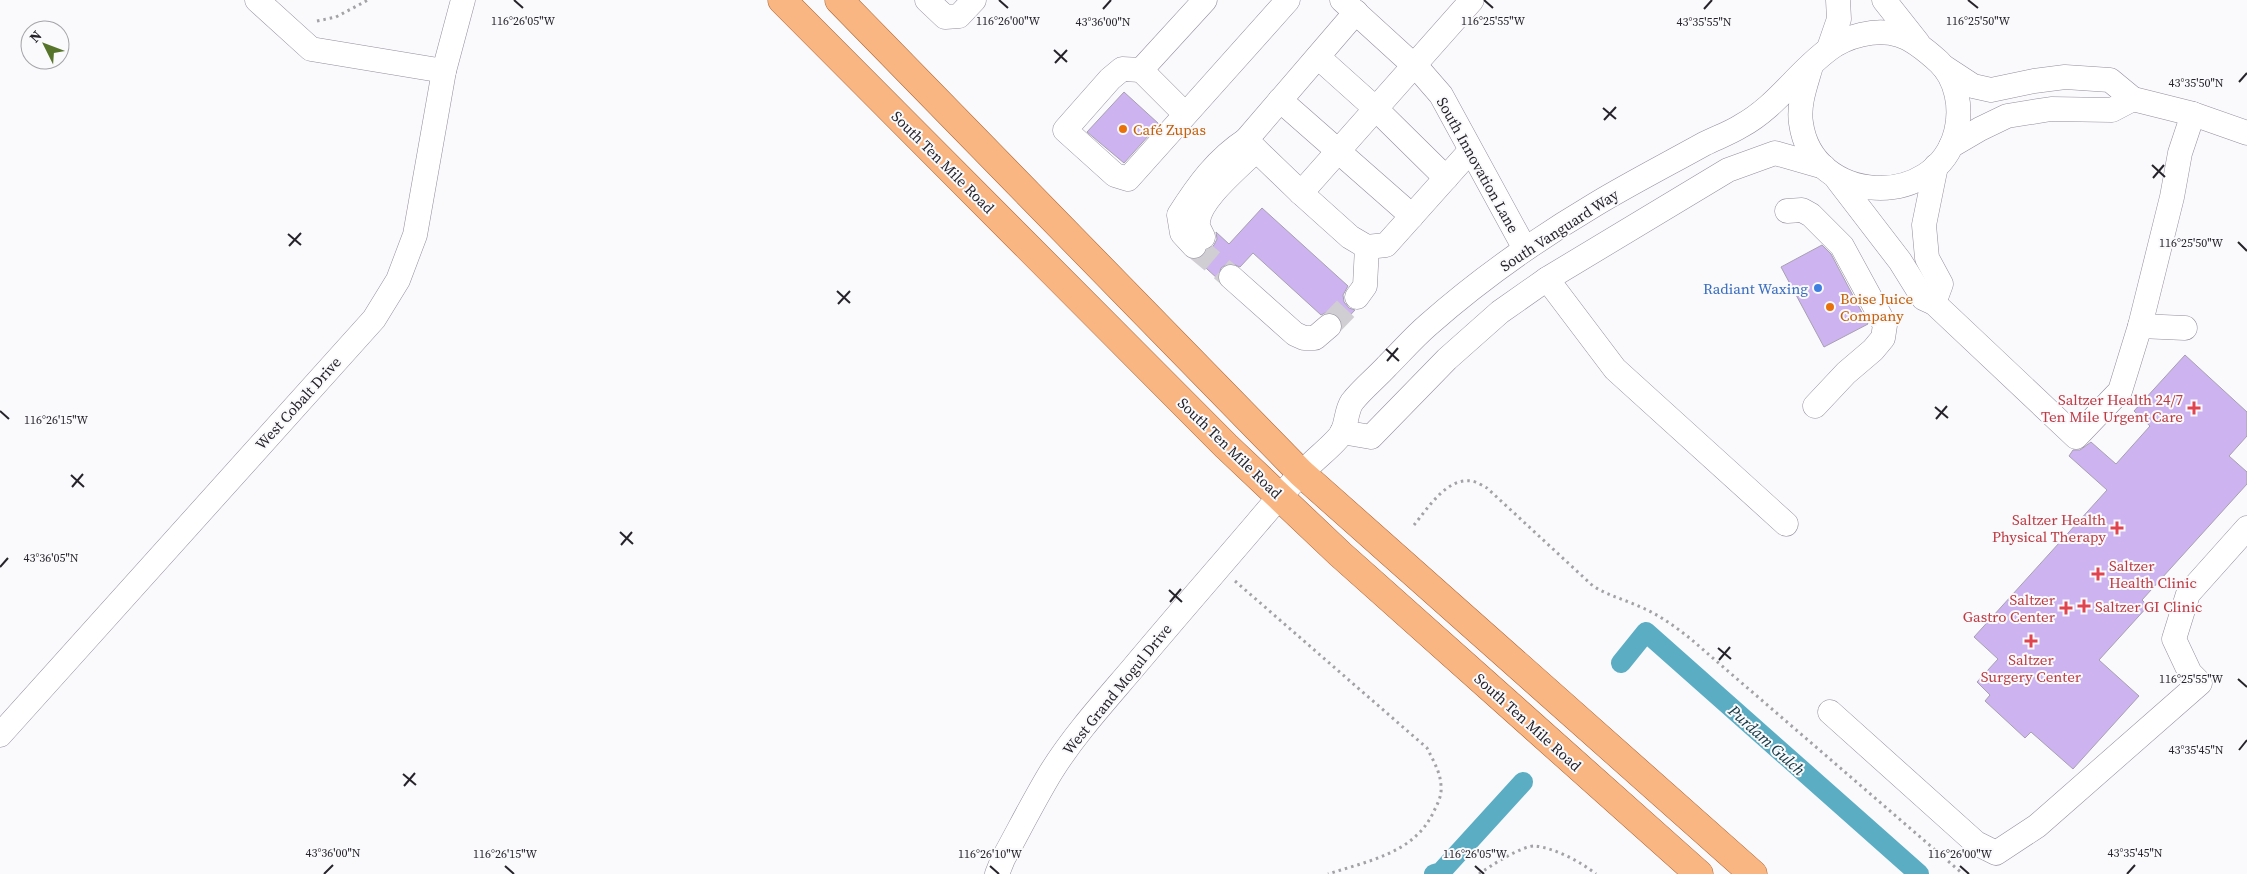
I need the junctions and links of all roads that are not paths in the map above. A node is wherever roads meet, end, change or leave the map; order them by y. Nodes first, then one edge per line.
1 (257, 0) edge
2 (463, 0) edge
3 (782, 0) edge
4 (839, 0) edge
5 (927, 0) edge
6 (974, 0) edge
7 (1205, 0) edge
8 (1288, 0) edge
9 (1472, 0) edge
10 (1838, 0) edge
11 (1884, 0) edge
12 (1349, 6) edge
13 (1829, 48) junction
14 (1922, 48) junction
15 (1318, 57) junction
16 (1413, 65) junction
17 (1811, 66) junction
18 (1944, 67) junction
19 (1141, 70) junction
20 (444, 71) junction
21 (2133, 99) junction
22 (1280, 100) junction
23 (1376, 108) junction
24 (1185, 114) junction
25 (2193, 114) junction
26 (2247, 133) edge
27 (1251, 145) junction
28 (1951, 146) junction
29 (1339, 150) junction
30 (1470, 151) junction
31 (1936, 166) junction
32 (1831, 173) junction
33 (1446, 178) junction
34 (1301, 194) junction
35 (1787, 211) dead end
36 (1412, 216) junction
37 (1198, 241) tunnel mouth
38 (1367, 247) junction
39 (1525, 249) junction
40 (1234, 272) tunnel mouth
41 (1547, 279) junction
42 (1353, 294) tunnel mouth
43 (1934, 304) junction
44 (1325, 322) tunnel mouth
45 (2140, 326) junction
46 (2185, 328) dead end
47 (1815, 406) dead end
48 (1342, 432) junction
49 (1302, 473) junction
50 (1279, 496) junction
51 (1786, 524) dead end
52 (2247, 528) edge
53 (1830, 712) dead end
54 (0, 735) edge
55 (997, 874) edge
56 (1699, 874) edge
57 (1753, 874) edge

1 - 20 street
2 - 20 street, West Cobalt Drive
3 - 50 main road, South Ten Mile Road
4 - 49 main road
5 - 6 street
7 - 19 street
8 - 24 street
9 - 16 street
10 - 13 street
11 - 14 street
12 - 15 street
12 - 16 street, South Innovation Lane
13 - 14 street
13 - 17 street
14 - 18 street
15 - 22 street
15 - 23 street
16 - 23 street
16 - 30 street, South Innovation Lane
17 - 32 street
17 - 39 street, South Vanguard Way
18 - 21 street
18 - 28 street
19 - 24 street
19 - 24 street
20 - 54 street, West Cobalt Drive
21 - 25 street
21 - 28 street
22 - 27 street
22 - 29 street
23 - 29 street
23 - 33 street
25 - 26 street
25 - 45 street
27 - 34 street
27 - 37 street
28 - 31 street
29 - 34 street
29 - 36 street
30 - 33 street
30 - 39 street, South Innovation Lane
31 - 32 street
31 - 43 street
32 - 41 street
32 - 43 street
33 - 36 street
34 - 38 street
35 - 47 street
36 - 38 street
38 - 42 street
39 - 48 street, South Vanguard Way
40 - 44 street
41 - 48 street
41 - 51 street
43 - 45 street
45 - 46 street
48 - 49 street, South Vanguard Way
49 - 50 street, South Vanguard Way
49 - 57 main road
50 - 55 street, West Grand Mogul Drive
50 - 56 main road, South Ten Mile Road
52 - 53 street

